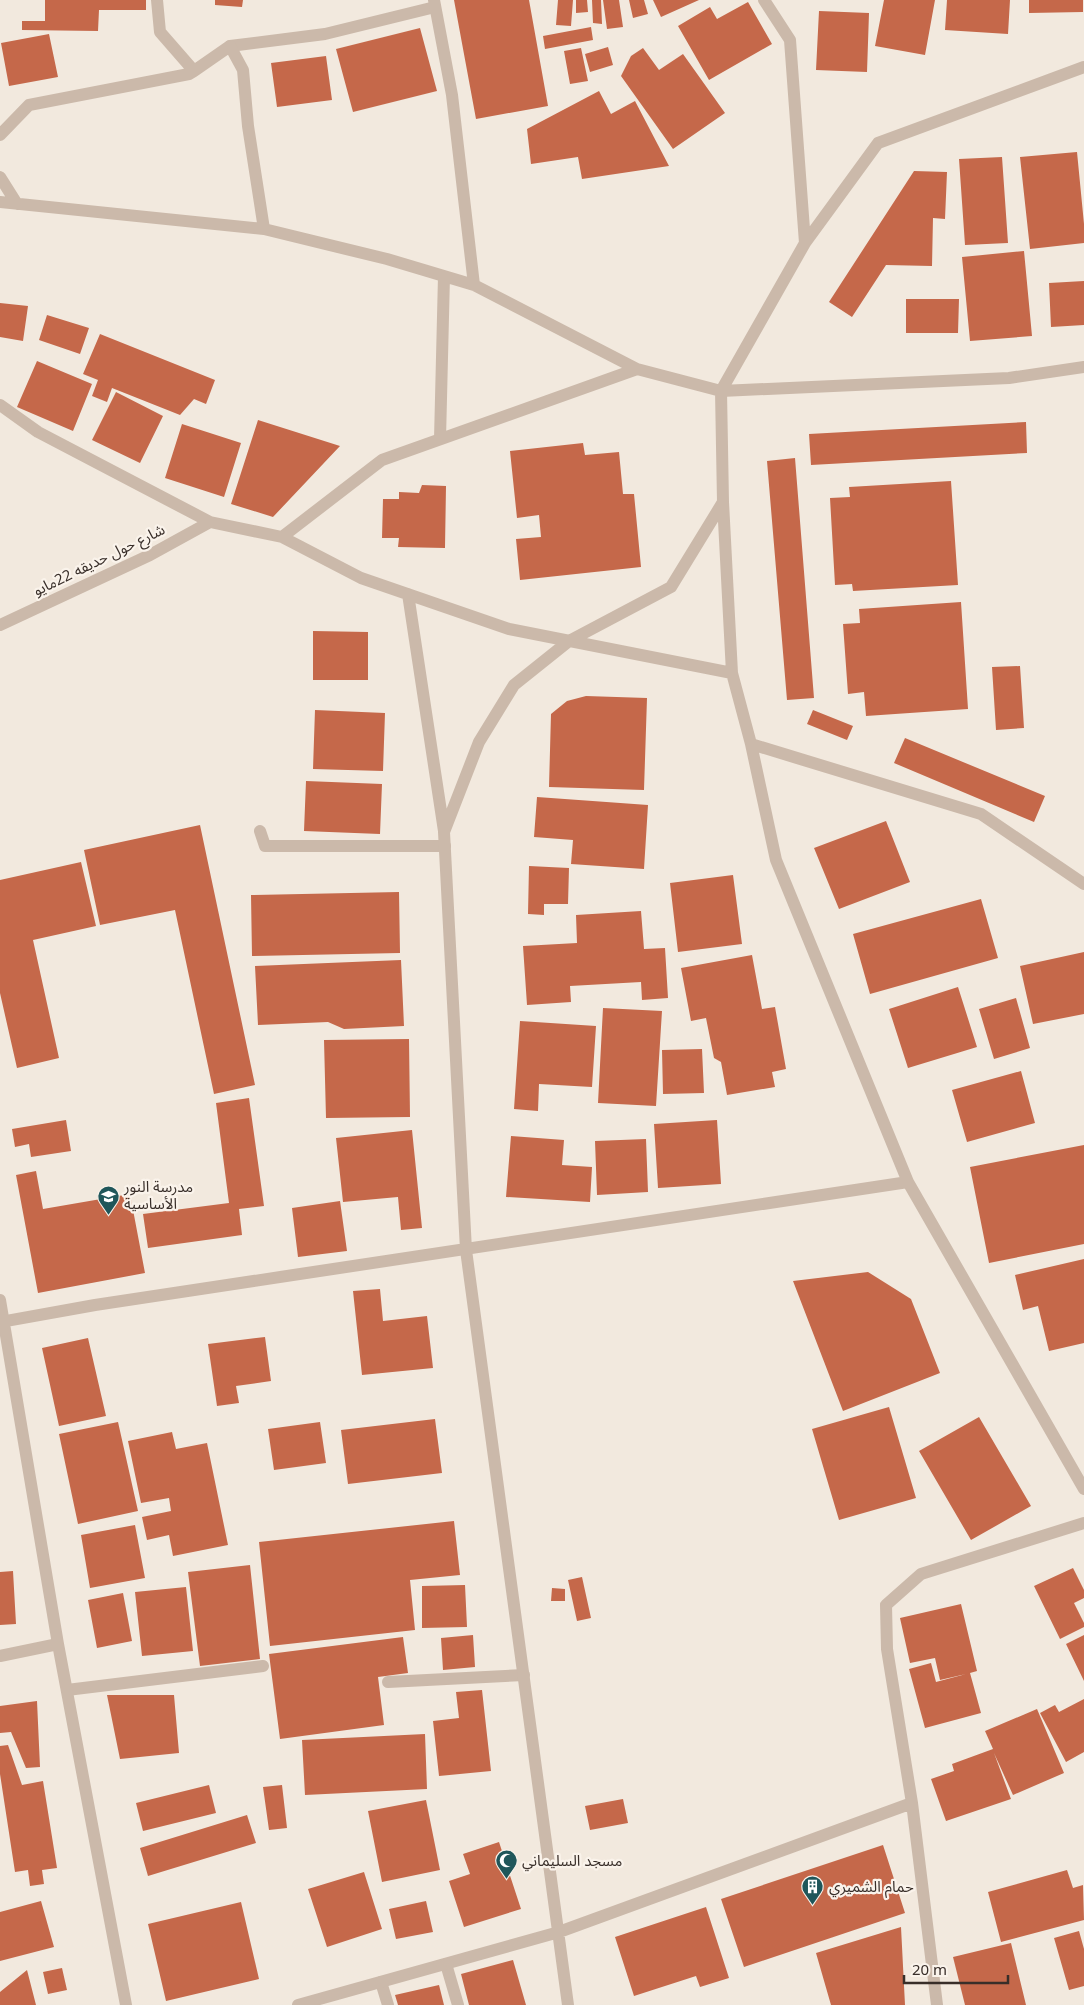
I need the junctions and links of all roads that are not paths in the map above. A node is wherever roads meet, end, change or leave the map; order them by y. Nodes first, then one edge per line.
1 (157, 0) edge
2 (764, 0) edge
3 (434, 4) edge
4 (230, 46) junction
5 (1084, 67) edge
6 (194, 71) junction
7 (0, 135) edge
8 (0, 177) edge
9 (0, 202) edge
10 (17, 204) junction
11 (264, 230) junction
12 (805, 243) junction
13 (444, 276) junction
14 (474, 285) junction
15 (1084, 367) edge
16 (637, 369) junction
17 (721, 391) junction
18 (0, 406) edge
19 (440, 439) junction
20 (723, 502) junction
21 (210, 522) junction
22 (282, 538) junction
23 (408, 594) junction
24 (0, 625) edge
25 (569, 641) junction
26 (732, 673) junction
27 (751, 744) junction
28 (260, 831) dead end
29 (444, 832) junction
30 (445, 846) junction
31 (1084, 884) edge
32 (908, 1182) junction
33 (466, 1250) junction
34 (0, 1300) edge
35 (2, 1321) edge
36 (1084, 1489) edge
37 (1084, 1522) edge
38 (58, 1644) junction
39 (0, 1656) edge
40 (264, 1666) dead end
41 (524, 1675) junction
42 (388, 1682) dead end
43 (67, 1690) junction
44 (912, 1803) junction
45 (559, 1932) junction
46 (446, 1964) junction
47 (381, 1982) junction
48 (306, 2004) edge
49 (126, 2005) edge
50 (388, 2005) edge
51 (458, 2005) edge
52 (568, 2005) edge
53 (937, 2005) edge

1 - 6 street
2 - 12 street
3 - 4 street
3 - 14 street
4 - 6 street
4 - 11 street
5 - 12 street
6 - 7 street
8 - 10 street
9 - 10 street
10 - 11 street
11 - 13 street
12 - 17 street
13 - 14 street
13 - 19 street
14 - 16 street
15 - 17 street
16 - 17 street
16 - 19 street
17 - 20 street
18 - 21 street
19 - 22 street
20 - 25 street
20 - 26 street
21 - 22 street
21 - 24 street, شارع حول حديقه 22مايو
22 - 23 street
23 - 25 street
23 - 29 street
25 - 26 street
25 - 29 street
26 - 27 street
27 - 31 street
27 - 32 street
28 - 30 street
29 - 30 street
30 - 33 street
32 - 33 street
32 - 36 street
33 - 35 street
33 - 41 street
34 - 35 street
35 - 38 street
37 - 44 street
38 - 39 street
38 - 43 street
40 - 43 street
41 - 42 street
41 - 45 street
43 - 49 street
44 - 45 street
44 - 53 street
45 - 46 street
45 - 52 street
46 - 47 street
46 - 51 street
47 - 48 street
47 - 50 street

